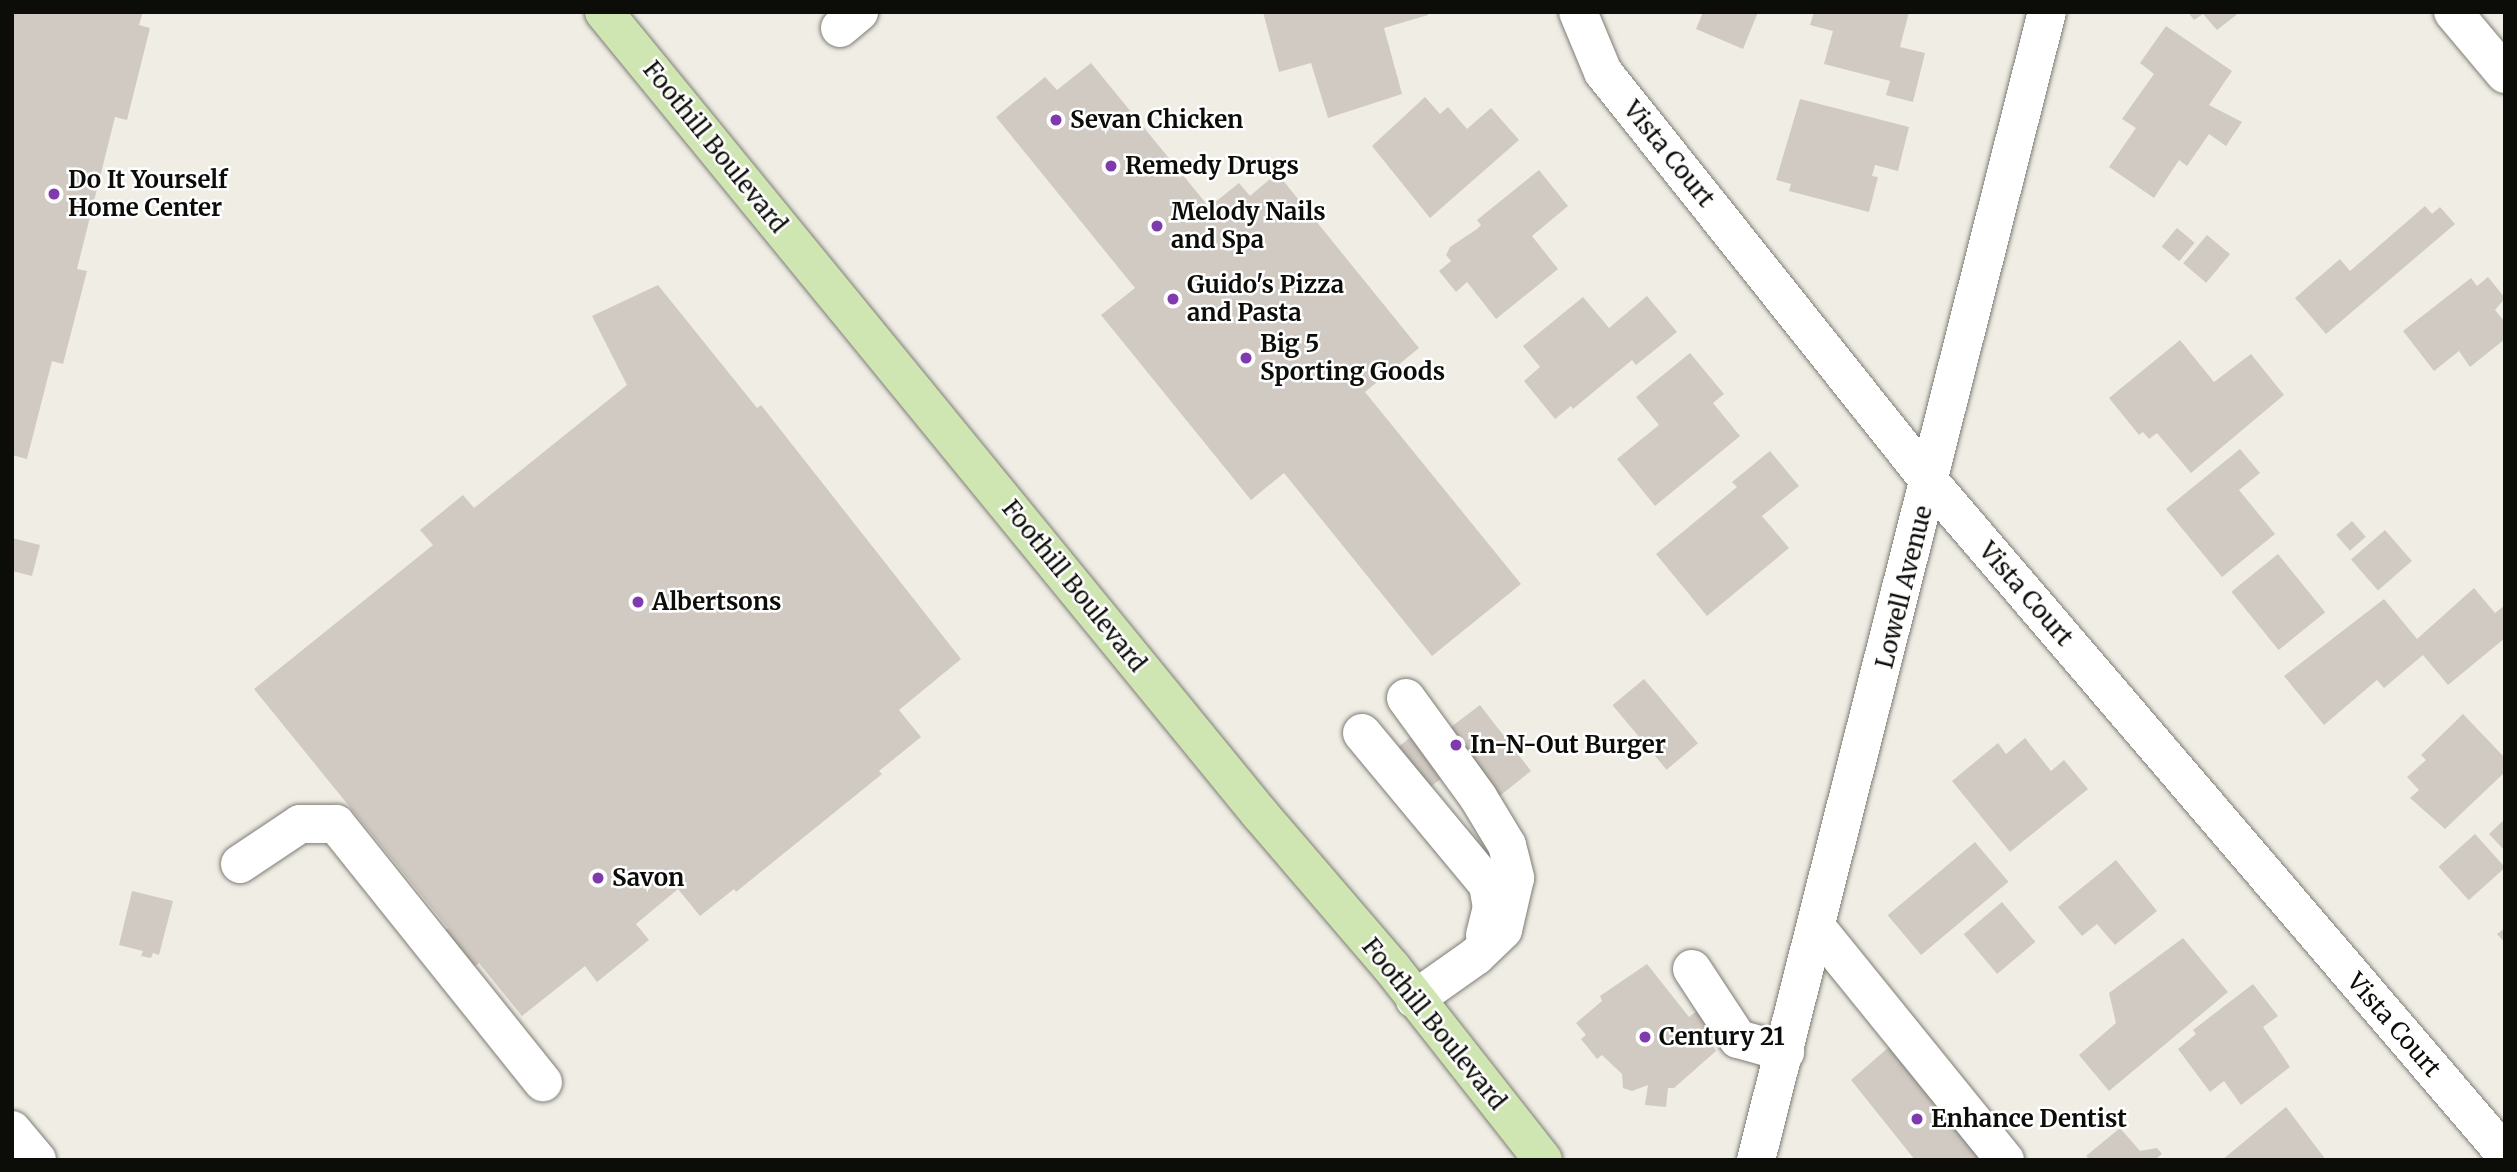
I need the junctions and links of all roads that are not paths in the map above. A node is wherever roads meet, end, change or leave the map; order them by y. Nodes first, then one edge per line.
1 (604, 12) edge
2 (1578, 12) edge
3 (2047, 12) edge
4 (2453, 12) edge
5 (2505, 74) edge
6 (1930, 482) junction
7 (1406, 698) dead end
8 (1362, 733) dead end
9 (240, 864) dead end
10 (1817, 928) junction
11 (1476, 956) junction
12 (1692, 969) dead end
13 (1415, 999) junction
14 (1785, 1052) junction
15 (543, 1082) dead end
16 (12, 1130) edge
17 (2505, 1154) edge
18 (37, 1160) edge
19 (1543, 1160) edge
20 (1756, 1160) edge
21 (2005, 1160) edge

1 - 13 main road, Foothill Boulevard
2 - 6 street, Vista Court
3 - 6 street, Lowell Avenue
4 - 5 street
6 - 10 street, Lowell Avenue
6 - 17 street, Vista Court
7 - 11 street
8 - 11 street
9 - 15 street
10 - 14 street, Lowell Avenue
10 - 21 street
11 - 13 street
12 - 14 street
13 - 19 main road, Foothill Boulevard
14 - 20 street, Lowell Avenue
16 - 18 street

